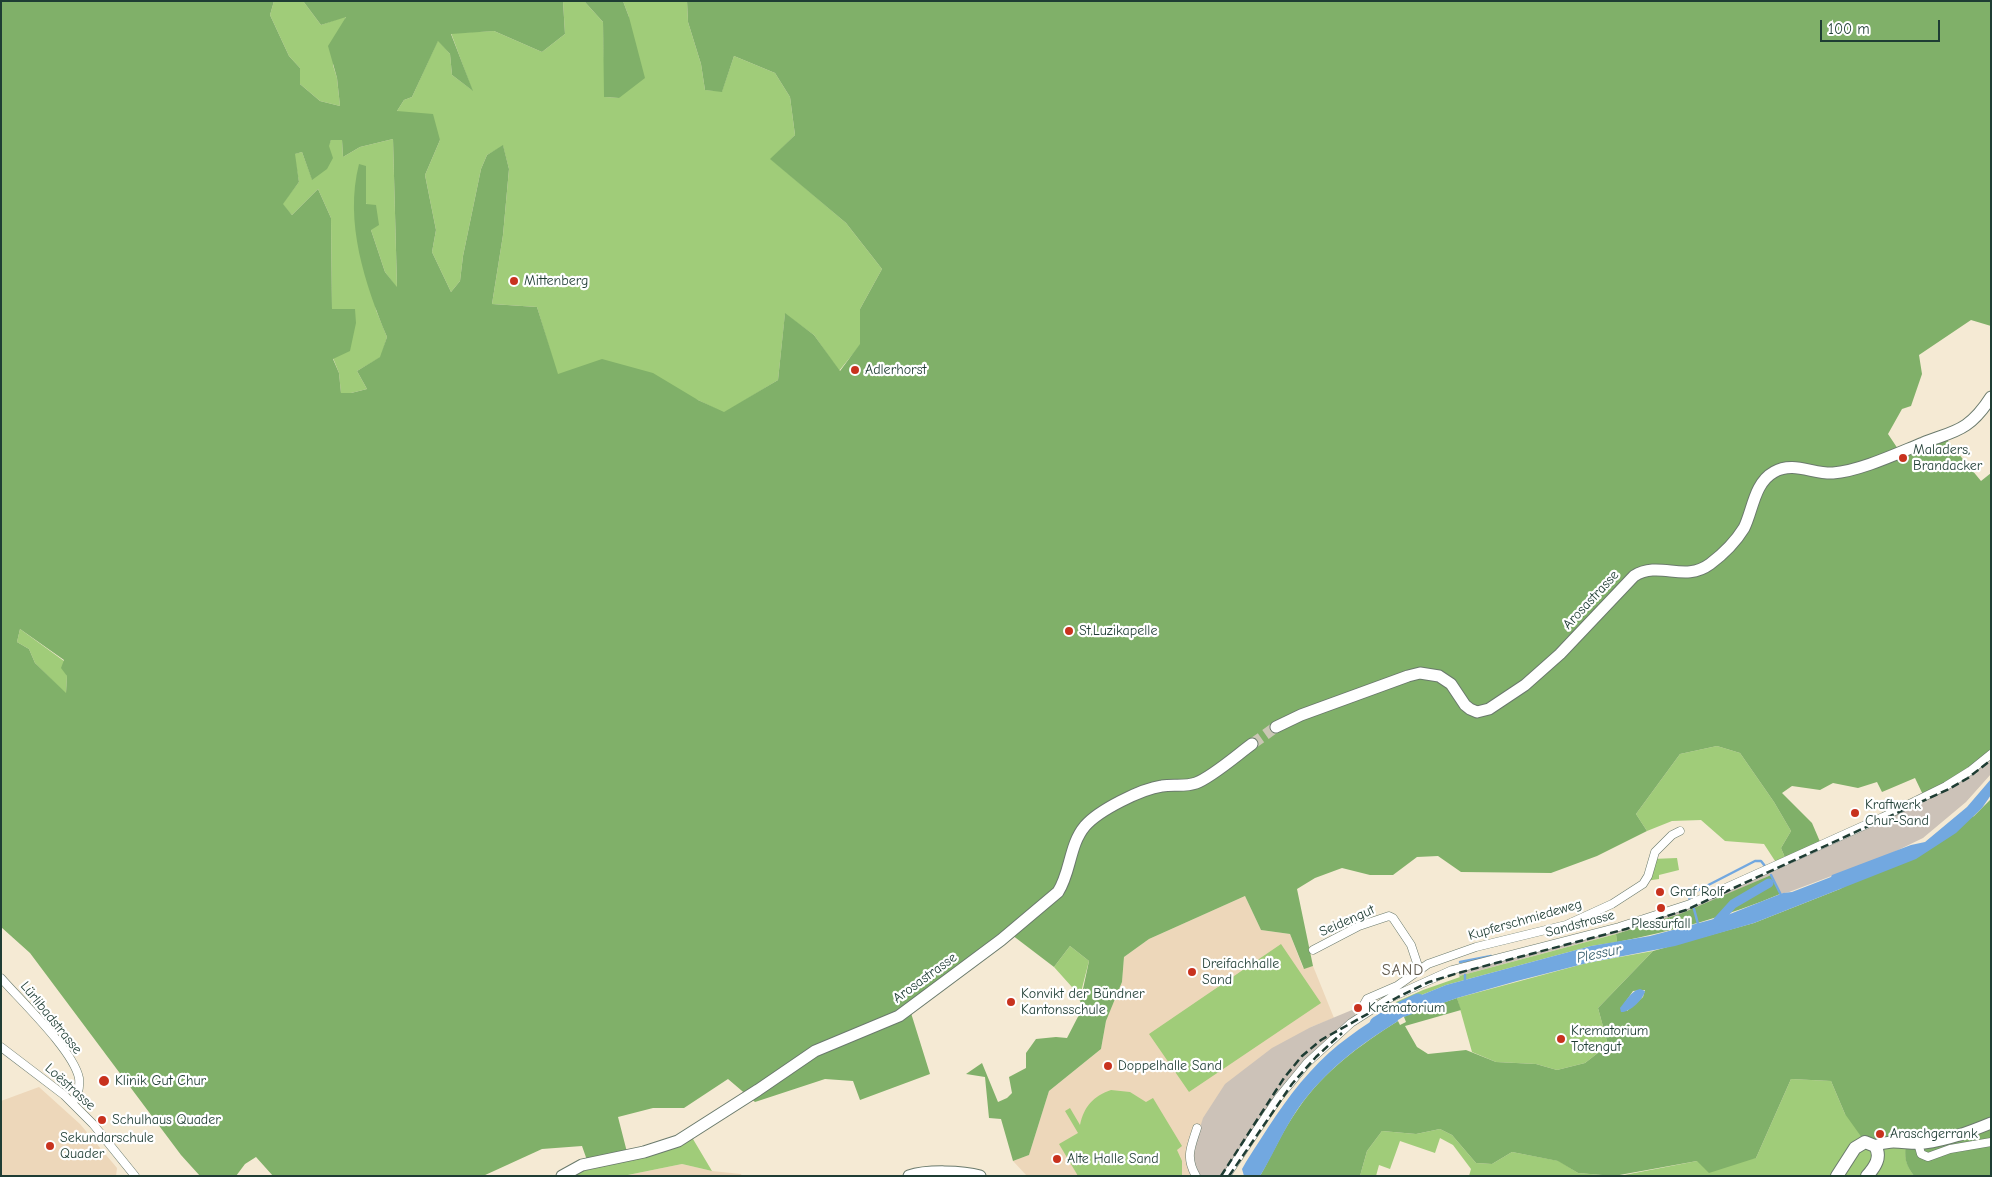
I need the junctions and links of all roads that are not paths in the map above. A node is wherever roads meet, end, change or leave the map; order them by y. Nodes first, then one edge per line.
1 (1991, 397) edge
2 (1276, 727) tunnel mouth
3 (1252, 744) tunnel mouth
4 (1991, 754) edge
5 (1680, 831) dead end
6 (1313, 950) dead end
7 (1420, 969) junction
8 (1, 978) edge
9 (1366, 1013) junction
10 (1, 1047) edge
11 (72, 1103) junction
12 (1991, 1122) edge
13 (1197, 1128) dead end
14 (1991, 1142) edge
15 (1918, 1143) junction
16 (1875, 1146) junction
17 (135, 1176) edge
18 (562, 1176) edge
19 (909, 1176) edge
20 (980, 1176) edge
21 (1196, 1176) edge
22 (1226, 1176) edge
23 (1837, 1176) edge
24 (1868, 1176) edge

1 - 2 main road, Arosastrasse
3 - 18 main road, Arosastrasse
4 - 9 street, Sandstrasse
5 - 7 street, Kupferschmiedeweg
6 - 7 street, Seidengut
7 - 9 street, Kupferschmiedeweg
8 - 11 street, Lürlibadstrasse
9 - 22 street, Sandstrasse
10 - 11 street, Loëstrasse
11 - 17 street, Loëstrasse
12 - 15 main road
13 - 21 street
14 - 15 street
15 - 16 main road
16 - 23 main road
16 - 24 main road
19 - 20 main road

